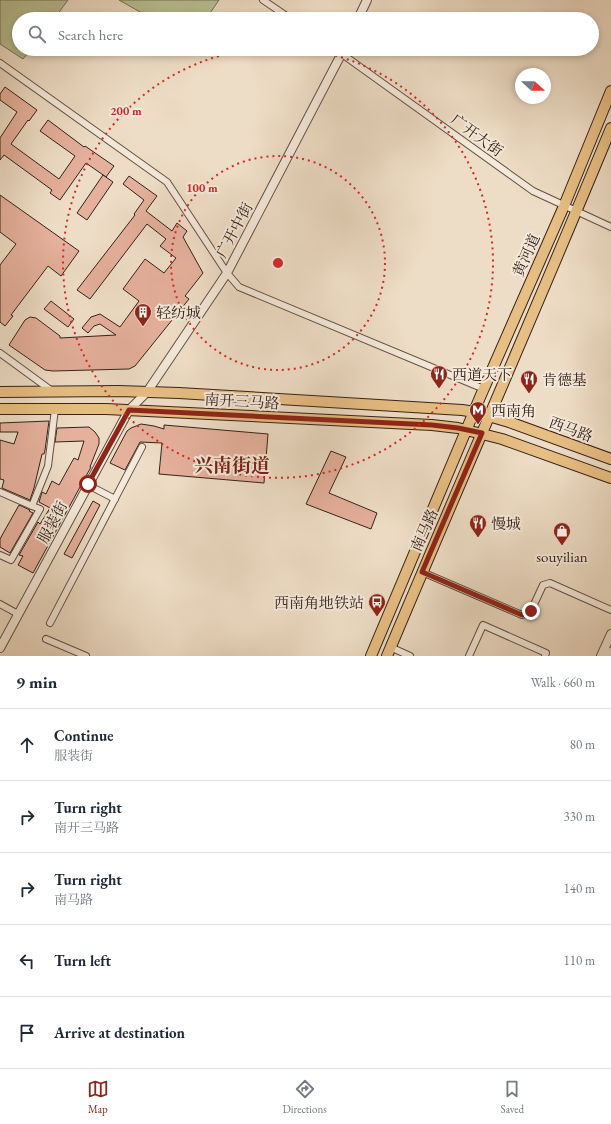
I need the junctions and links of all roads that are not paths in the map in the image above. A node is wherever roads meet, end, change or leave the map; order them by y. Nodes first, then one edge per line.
1 (263, 0) edge
2 (367, 0) edge
3 (281, 12) edge
4 (361, 12) edge
5 (338, 56) edge
6 (348, 56) edge
7 (0, 63) edge
8 (611, 91) edge
9 (611, 128) edge
10 (564, 206) junction
11 (577, 212) junction
12 (611, 227) edge
13 (227, 273) junction
14 (0, 354) edge
15 (484, 389) junction
16 (0, 392) edge
17 (53, 392) junction
18 (147, 392) junction
19 (0, 409) edge
20 (55, 409) junction
21 (129, 410) junction
22 (475, 412) junction
23 (490, 416) junction
24 (467, 430) junction
25 (482, 433) junction
26 (142, 447) dead end
27 (611, 460) edge
28 (611, 478) edge
29 (88, 484) junction
30 (0, 492) edge
31 (115, 499) junction
32 (32, 506) junction
33 (0, 555) edge
34 (422, 572) junction
35 (0, 604) edge
36 (611, 610) edge
37 (18, 614) junction
38 (50, 623) dead end
39 (611, 634) edge
40 (46, 639) dead end
41 (0, 648) edge
42 (388, 652) edge
43 (86, 656) edge
44 (371, 656) edge
45 (410, 656) edge
46 (470, 656) edge
47 (545, 656) edge
48 (601, 656) edge

1 - 3 street
2 - 4 street
5 - 13 street, 广开中街
6 - 10 street, 广开大街
7 - 13 street
8 - 10 main road, 黄河道
9 - 11 main road, 黄河道
10 - 11 street, 广开大街
10 - 15 main road, 黄河道
11 - 12 street, 广开大街
11 - 23 main road, 黄河道
13 - 15 street
13 - 18 street, 广开中街
14 - 17 street
15 - 22 main road, 黄河道
16 - 17 main road, 南开三马路
17 - 18 main road, 南开三马路
18 - 21 street, 广开中街
18 - 22 main road, 南开三马路
19 - 20 main road, 南开三马路
20 - 21 main road, 南开三马路
20 - 32 street
21 - 24 main road, 南开三马路
21 - 29 street, 服装街
22 - 23 main road, 西马路
22 - 24 main road, 黄河道
23 - 25 main road, 南马路
23 - 27 main road, 西马路
24 - 25 main road, 南开三马路
24 - 44 main road, 南马路
25 - 28 main road
25 - 34 main road, 南马路
26 - 31 street
29 - 31 street
29 - 37 street, 服装街
30 - 32 street
31 - 38 street
32 - 33 street
34 - 36 street
34 - 42 main road, 南马路
35 - 37 street
37 - 41 street, 服装街
39 - 48 street
40 - 43 street
42 - 45 street
46 - 47 street

